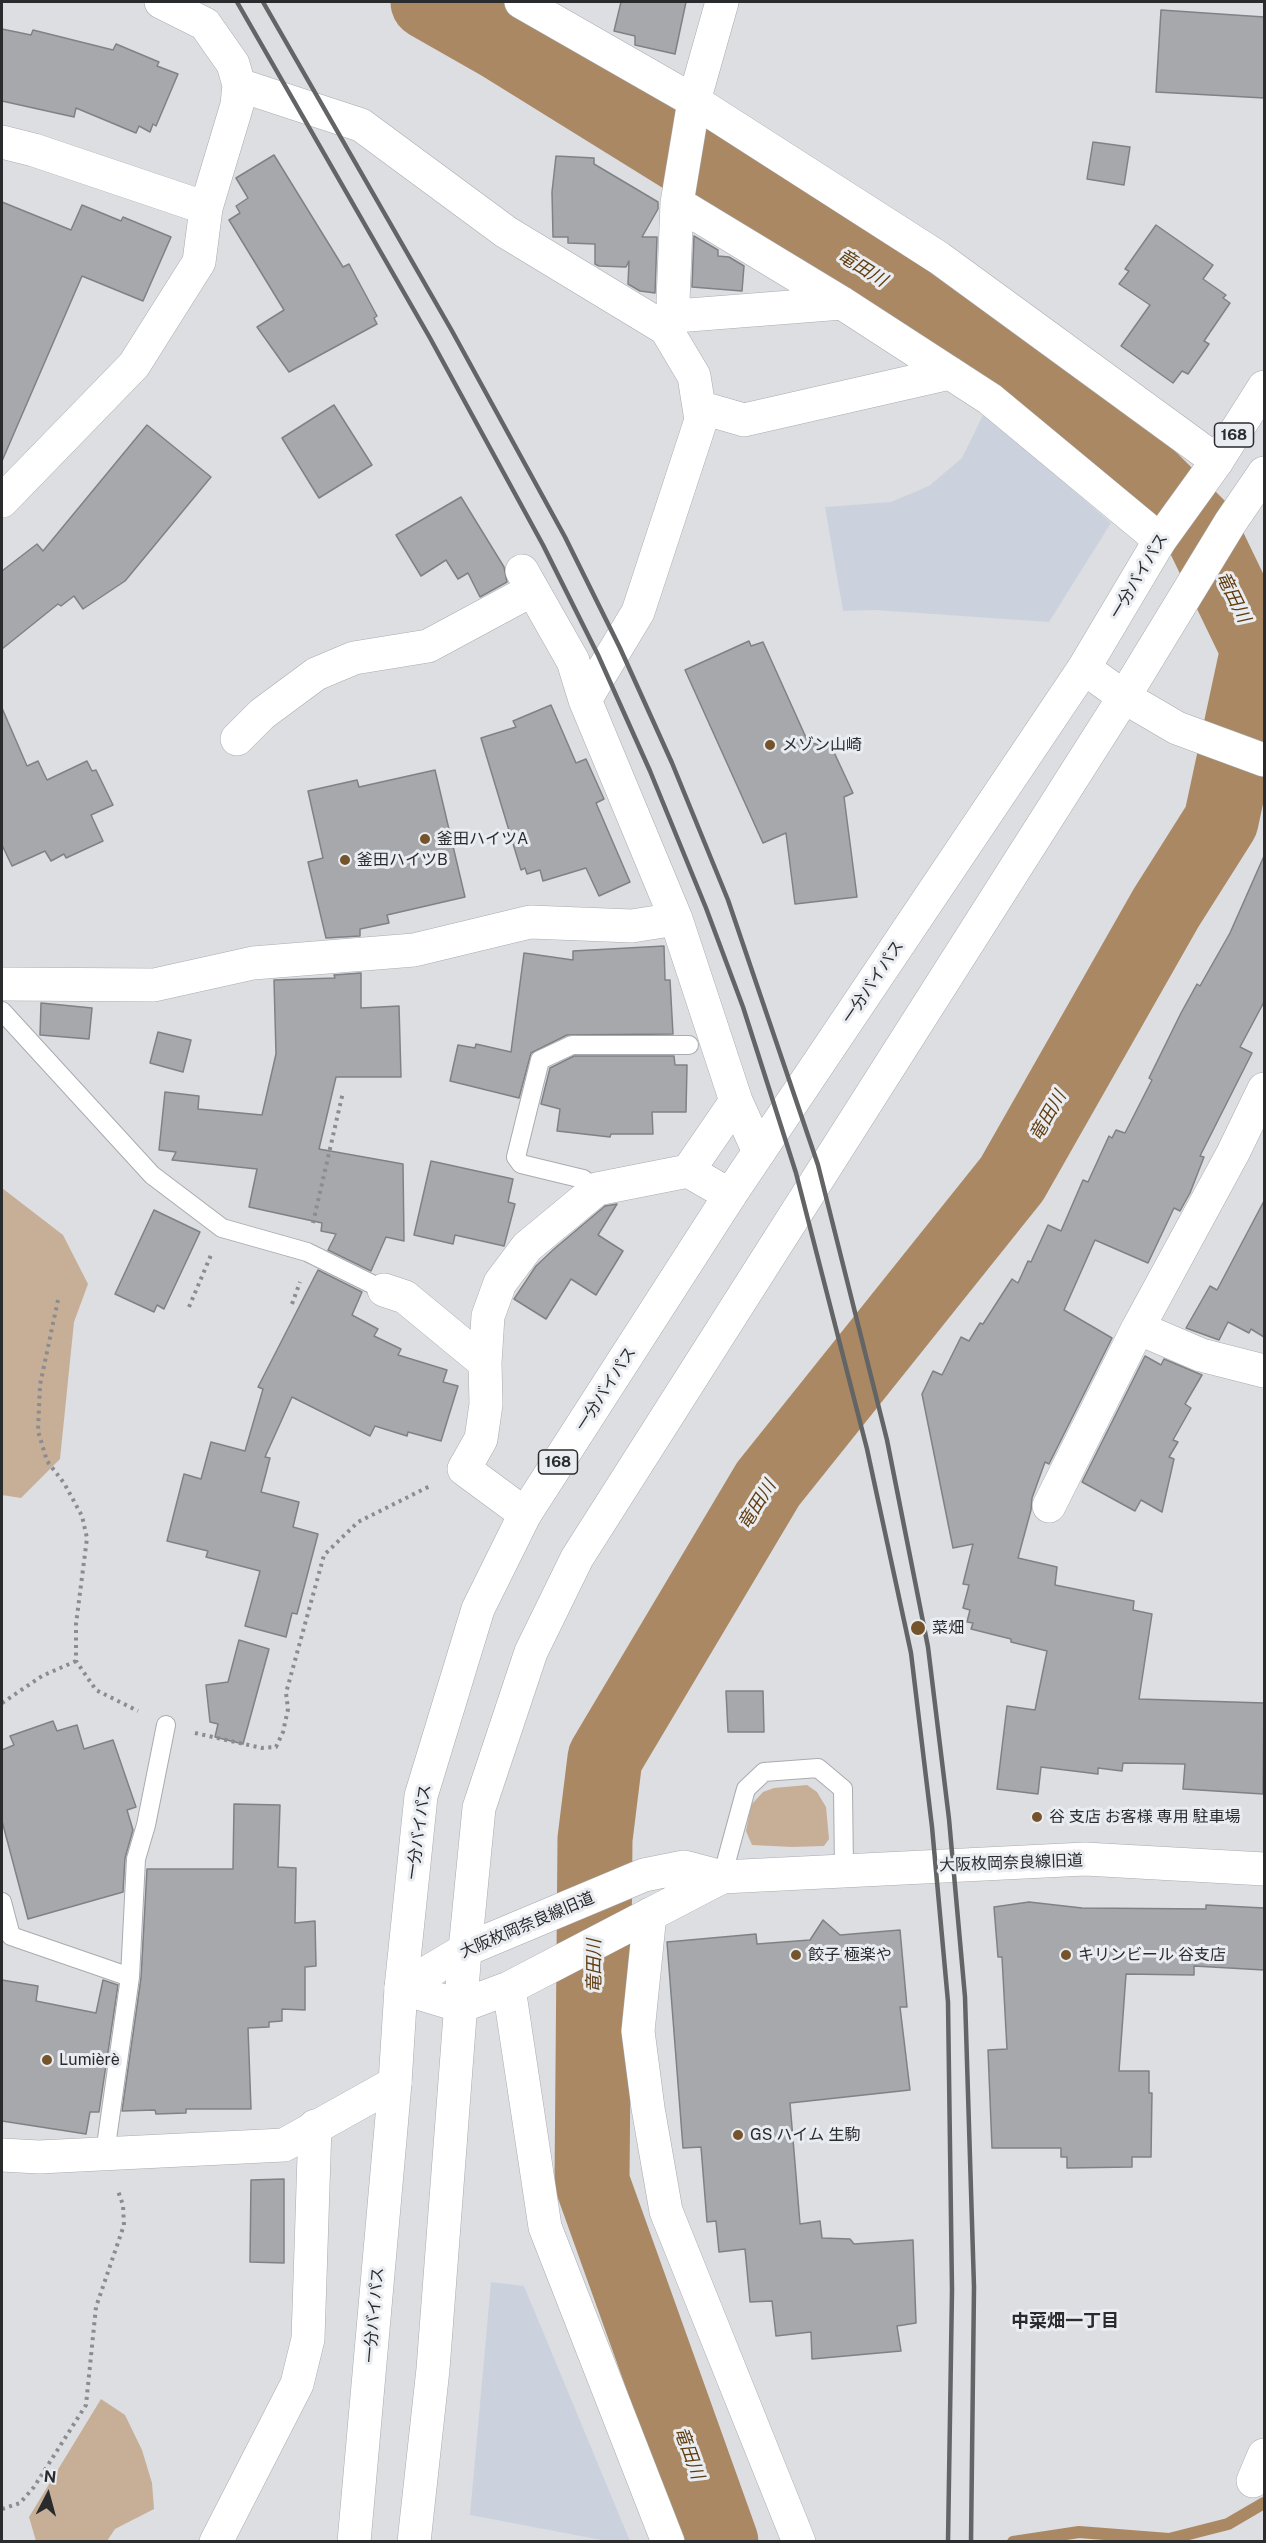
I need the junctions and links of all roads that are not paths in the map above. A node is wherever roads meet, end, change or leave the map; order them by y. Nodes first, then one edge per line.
1 (161, 2) edge
2 (522, 2) edge
3 (722, 2) edge
4 (239, 86) junction
5 (694, 101) junction
6 (2, 142) edge
7 (677, 203) junction
8 (206, 208) junction
9 (842, 303) junction
10 (671, 322) junction
11 (950, 373) junction
12 (1264, 387) edge
13 (699, 407) junction
14 (1209, 472) junction
15 (1264, 473) edge
16 (2, 501) edge
17 (1163, 536) junction
18 (1084, 668) junction
19 (1124, 697) junction
20 (585, 700) junction
21 (237, 739) dead end
22 (1264, 760) edge
23 (676, 919) junction
24 (2, 984) edge
25 (2, 1011) edge
26 (689, 1045) dead end
27 (1264, 1089) edge
28 (736, 1101) junction
29 (759, 1152) junction
30 (688, 1171) junction
31 (597, 1189) junction
32 (730, 1195) junction
33 (384, 1290) joint
34 (1138, 1328) junction
35 (485, 1363) junction
36 (1264, 1371) edge
37 (1049, 1506) dead end
38 (525, 1514) junction
39 (166, 1725) road end
40 (1264, 1869) edge
41 (844, 1870) junction
42 (722, 1877) junction
43 (2, 1902) edge
44 (650, 1914) junction
45 (465, 1950) junction
46 (130, 1977) junction
47 (521, 1982) junction
48 (401, 1989) junction
49 (461, 2006) junction
50 (395, 2083) junction
51 (315, 2126) junction
52 (105, 2153) junction
53 (2, 2155) edge
54 (216, 2541) edge
55 (354, 2541) edge
56 (414, 2541) edge
57 (668, 2541) edge
58 (799, 2541) edge

1 - 4 main road
2 - 5 main road
3 - 5 main road
4 - 8 main road
4 - 10 main road
5 - 7 main road
5 - 14 main road
6 - 8 main road
7 - 9 main road
7 - 10 main road
8 - 16 main road
9 - 10 main road
9 - 11 main road
10 - 13 main road
11 - 13 main road
11 - 17 main road
12 - 14 main road, 一分バイパス / 168
13 - 20 main road
14 - 17 main road, 一分バイパス / 168
15 - 19 main road
17 - 18 main road, 一分バイパス / 168
18 - 19 main road
18 - 29 main road, 一分バイパス / 168
19 - 22 main road
19 - 45 main road
20 - 21 main road
20 - 23 main road
23 - 24 main road
23 - 28 main road
25 - 33 lane
26 - 31 lane
27 - 34 main road
28 - 29 main road
28 - 30 main road
29 - 32 main road, 一分バイパス / 168
30 - 31 main road
30 - 32 main road
31 - 35 main road
32 - 38 main road, 一分バイパス / 168
33 - 35 main road
34 - 36 main road
34 - 37 main road
35 - 38 main road
38 - 48 main road, 一分バイパス / 168
39 - 46 lane
40 - 41 main road, 大阪枚岡奈良線旧道
41 - 42 main road, 大阪枚岡奈良線旧道
41 - 42 lane
42 - 44 main road, 大阪枚岡奈良線旧道
42 - 45 main road, 大阪枚岡奈良線旧道
43 - 46 lane
44 - 47 main road, 大阪枚岡奈良線旧道
44 - 58 main road
45 - 48 main road, 大阪枚岡奈良線旧道
45 - 49 main road
46 - 52 lane
47 - 49 main road, 大阪枚岡奈良線旧道
47 - 57 main road
48 - 49 main road
48 - 50 main road, 一分バイパス / 168
49 - 56 main road
50 - 51 main road
50 - 55 main road, 一分バイパス / 168
51 - 52 main road
51 - 54 main road
52 - 53 main road

